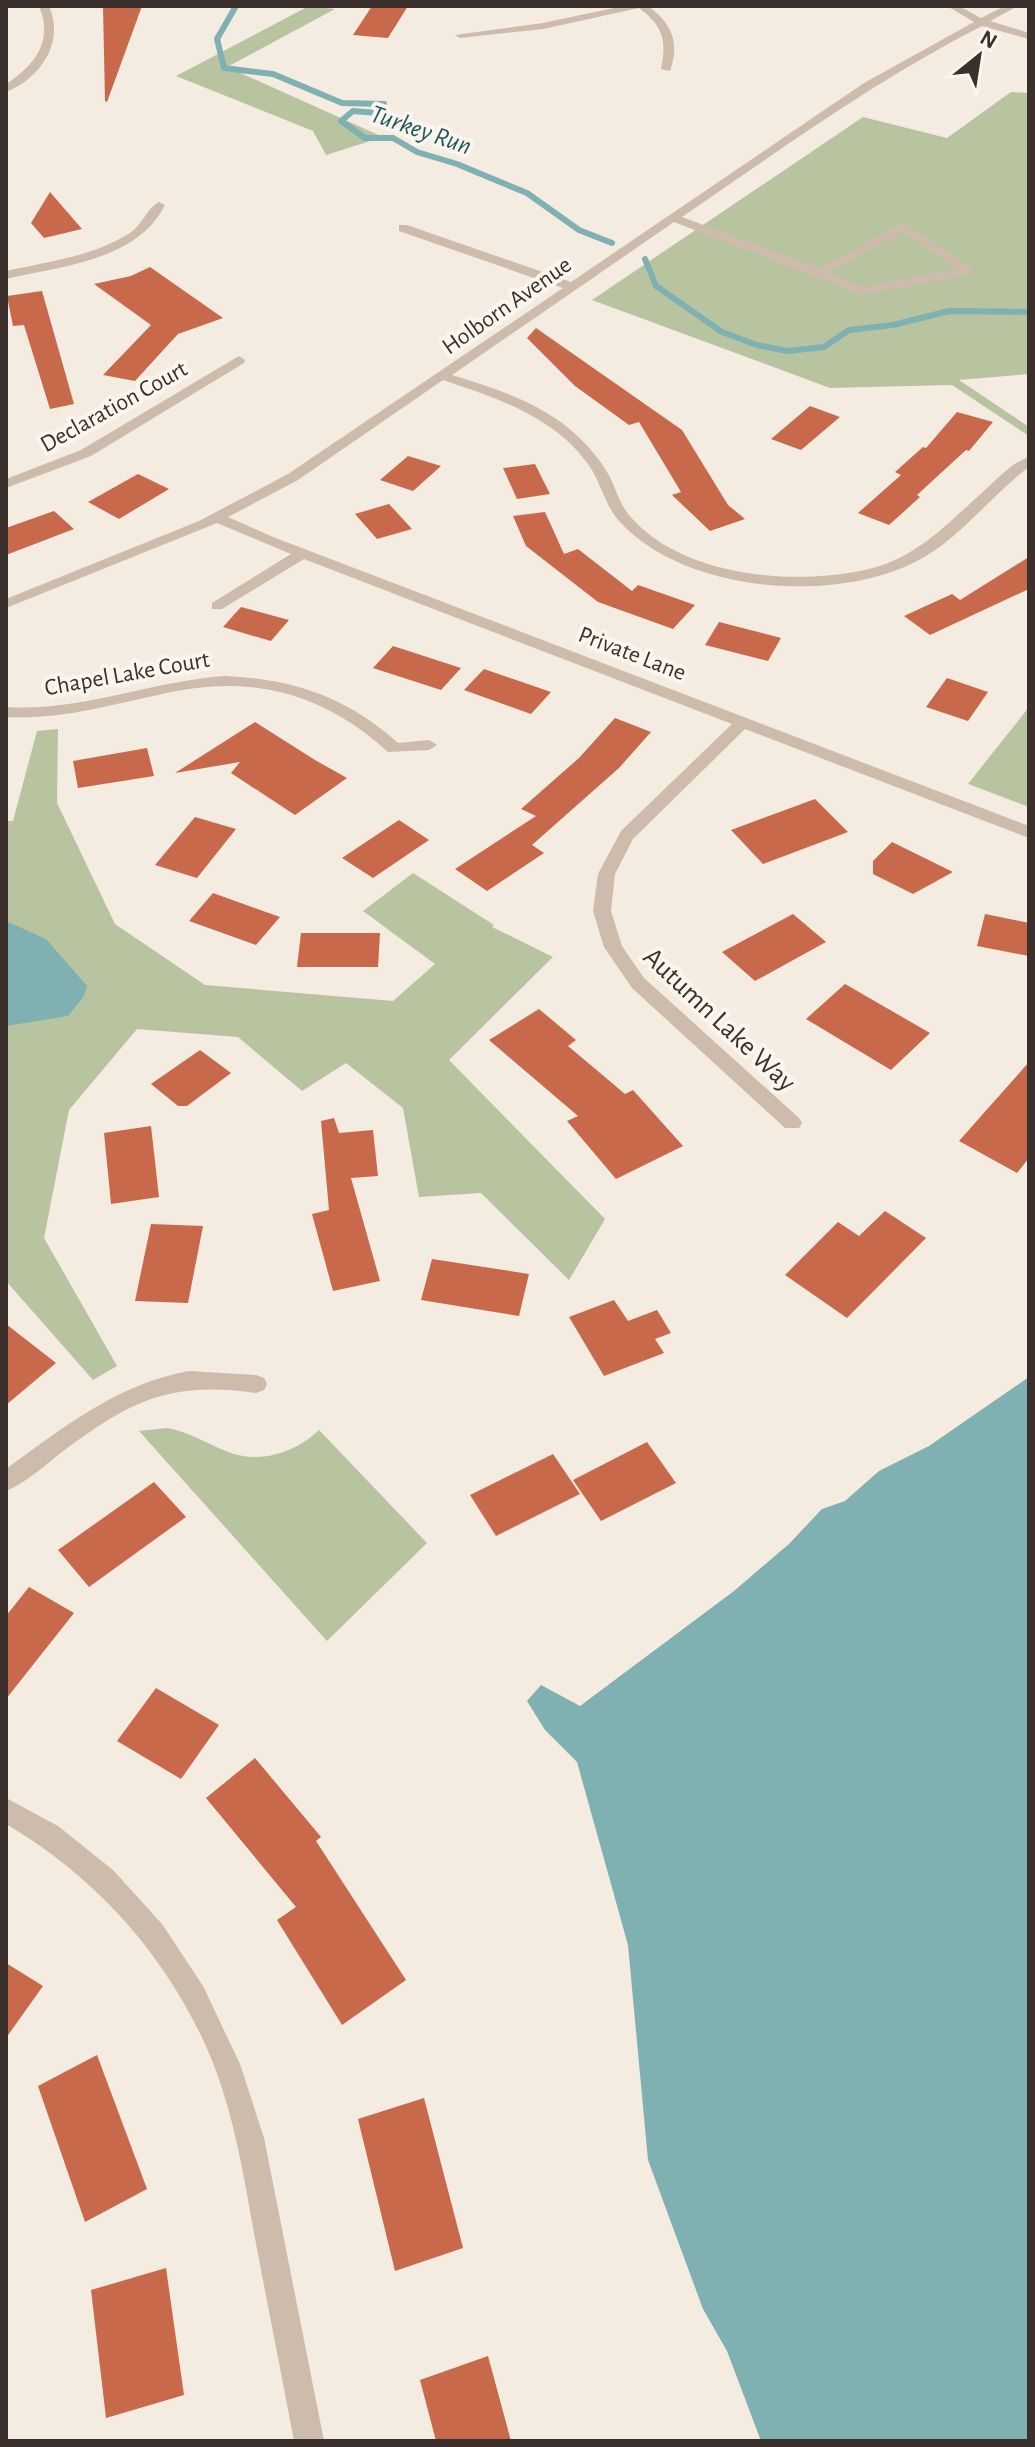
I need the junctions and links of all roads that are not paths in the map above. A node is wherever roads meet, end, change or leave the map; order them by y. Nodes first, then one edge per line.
1 (44, 6) edge
2 (639, 6) edge
3 (952, 6) edge
4 (1013, 6) edge
5 (981, 22) junction
6 (460, 35) dead end
7 (1029, 36) edge
8 (666, 69) dead end
9 (6, 89) edge
10 (159, 205) dead end
11 (673, 218) junction
12 (403, 228) dead end
13 (820, 272) junction
14 (6, 275) edge
15 (573, 287) junction
16 (239, 360) dead end
17 (443, 376) junction
18 (1029, 461) edge
19 (6, 468) edge
20 (10, 483) edge
21 (219, 518) junction
22 (303, 553) junction
23 (6, 604) edge
24 (217, 606) dead end
25 (6, 712) edge
26 (743, 722) junction
27 (429, 745) dead end
28 (1029, 832) edge
29 (792, 1123) dead end
30 (256, 1384) dead end
31 (6, 1481) edge
32 (6, 1810) edge
33 (309, 2441) edge

1 - 9 street
2 - 6 street
2 - 8 street
3 - 5 street
4 - 5 street, Holborn Avenue
5 - 7 street
5 - 11 street, Holborn Avenue
10 - 14 street
11 - 13 street
11 - 15 street, Holborn Avenue
12 - 15 street
13 - 13 street
15 - 17 street, Holborn Avenue
16 - 20 street, Declaration Court
17 - 18 street
17 - 21 street, Holborn Avenue
19 - 20 street
21 - 22 street, Private Lane
21 - 23 street, Holborn Avenue
22 - 24 street, Chapel Lake Court
22 - 26 street, Private Lane
25 - 27 street, Chapel Lake Court
26 - 28 street, Private Lane
26 - 29 street, Autumn Lake Way
30 - 31 street
32 - 33 street

